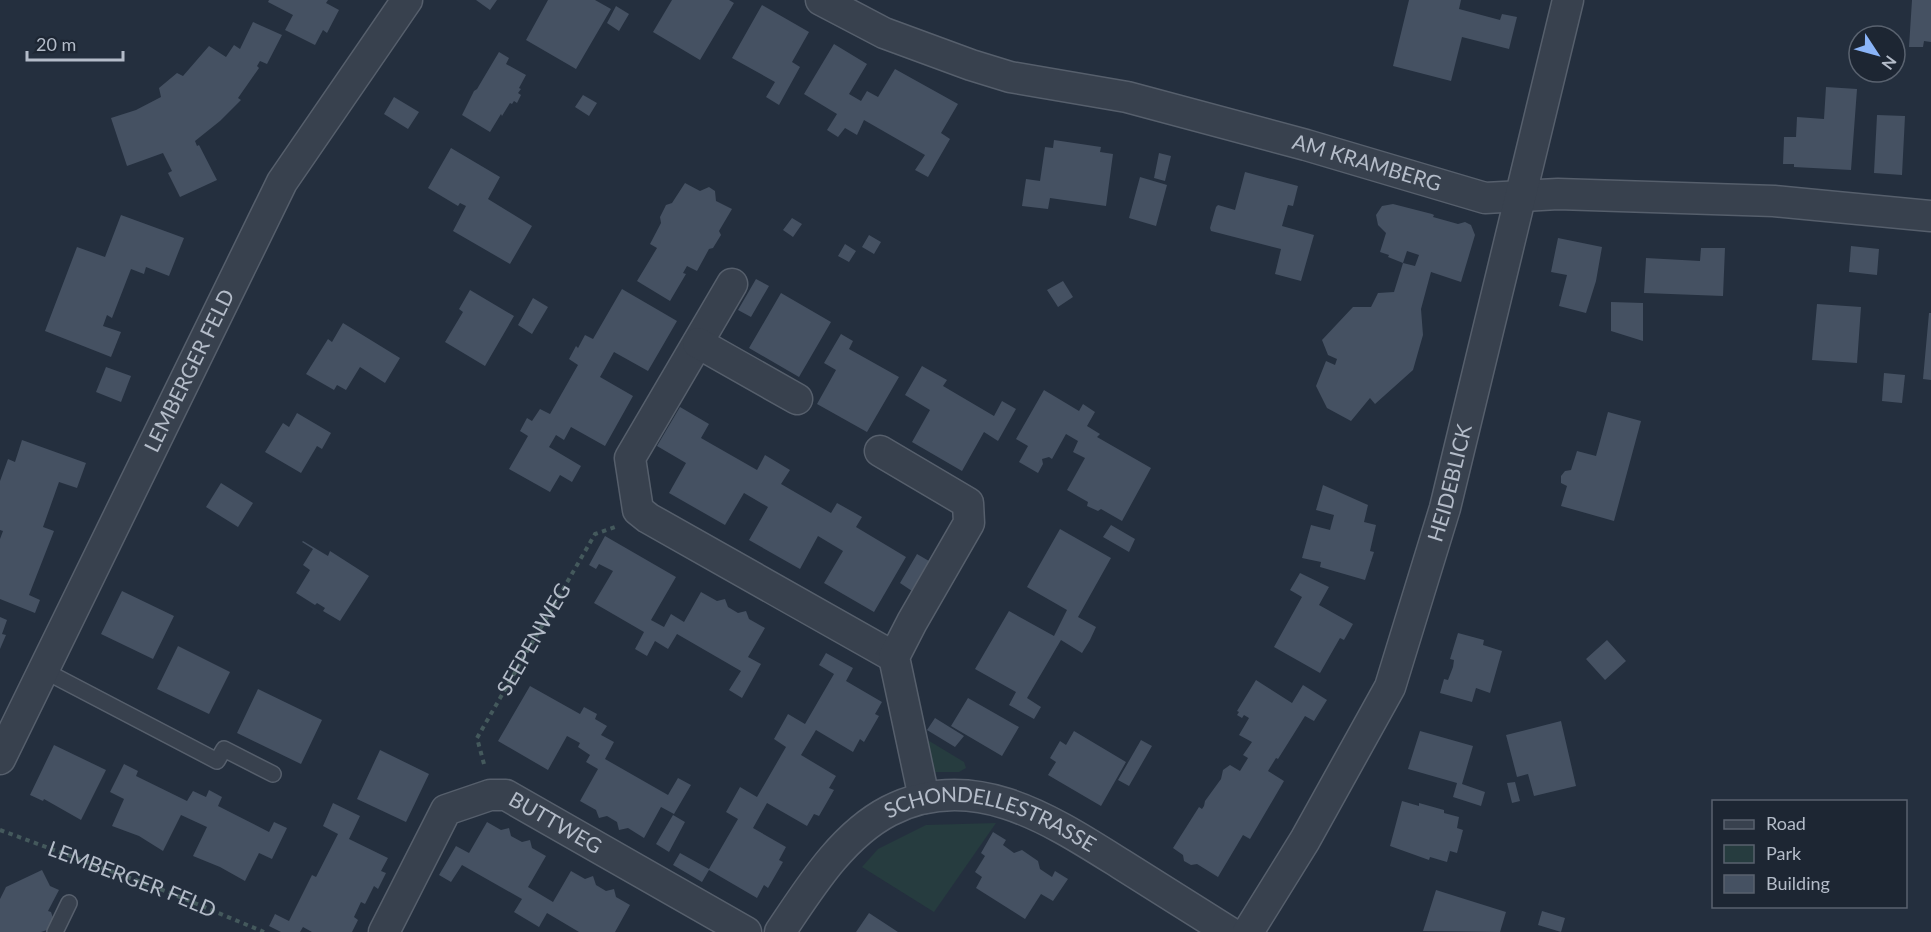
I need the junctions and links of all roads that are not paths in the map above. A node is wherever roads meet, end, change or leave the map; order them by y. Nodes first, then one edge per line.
1 (406, 0) edge
2 (822, 0) edge
3 (1568, 0) edge
4 (1520, 198) junction
5 (1931, 216) edge
6 (732, 284) dead end
7 (698, 343) junction
8 (797, 399) dead end
9 (880, 451) dead end
10 (894, 657) junction
11 (45, 671) junction
12 (0, 759) edge
13 (273, 774) dead end
14 (924, 798) junction
15 (69, 903) dead end
16 (55, 932) edge
17 (384, 932) edge
18 (746, 932) edge
19 (780, 932) edge
20 (1229, 932) edge
21 (1248, 932) edge

1 - 11 street, LEMBERGER FELD
2 - 4 street, AM KRAMBERG
3 - 4 street, HEIDEBLICK
4 - 5 street, AM KRAMBERG
4 - 21 street, HEIDEBLICK
6 - 7 street
7 - 8 street
7 - 10 street
9 - 10 street
10 - 14 street
11 - 12 street, LEMBERGER FELD
11 - 13 lane
14 - 19 street, SCHONDELLESTRASSE
14 - 20 street, SCHONDELLESTRASSE
15 - 16 lane
17 - 18 street, BUTTWEG

